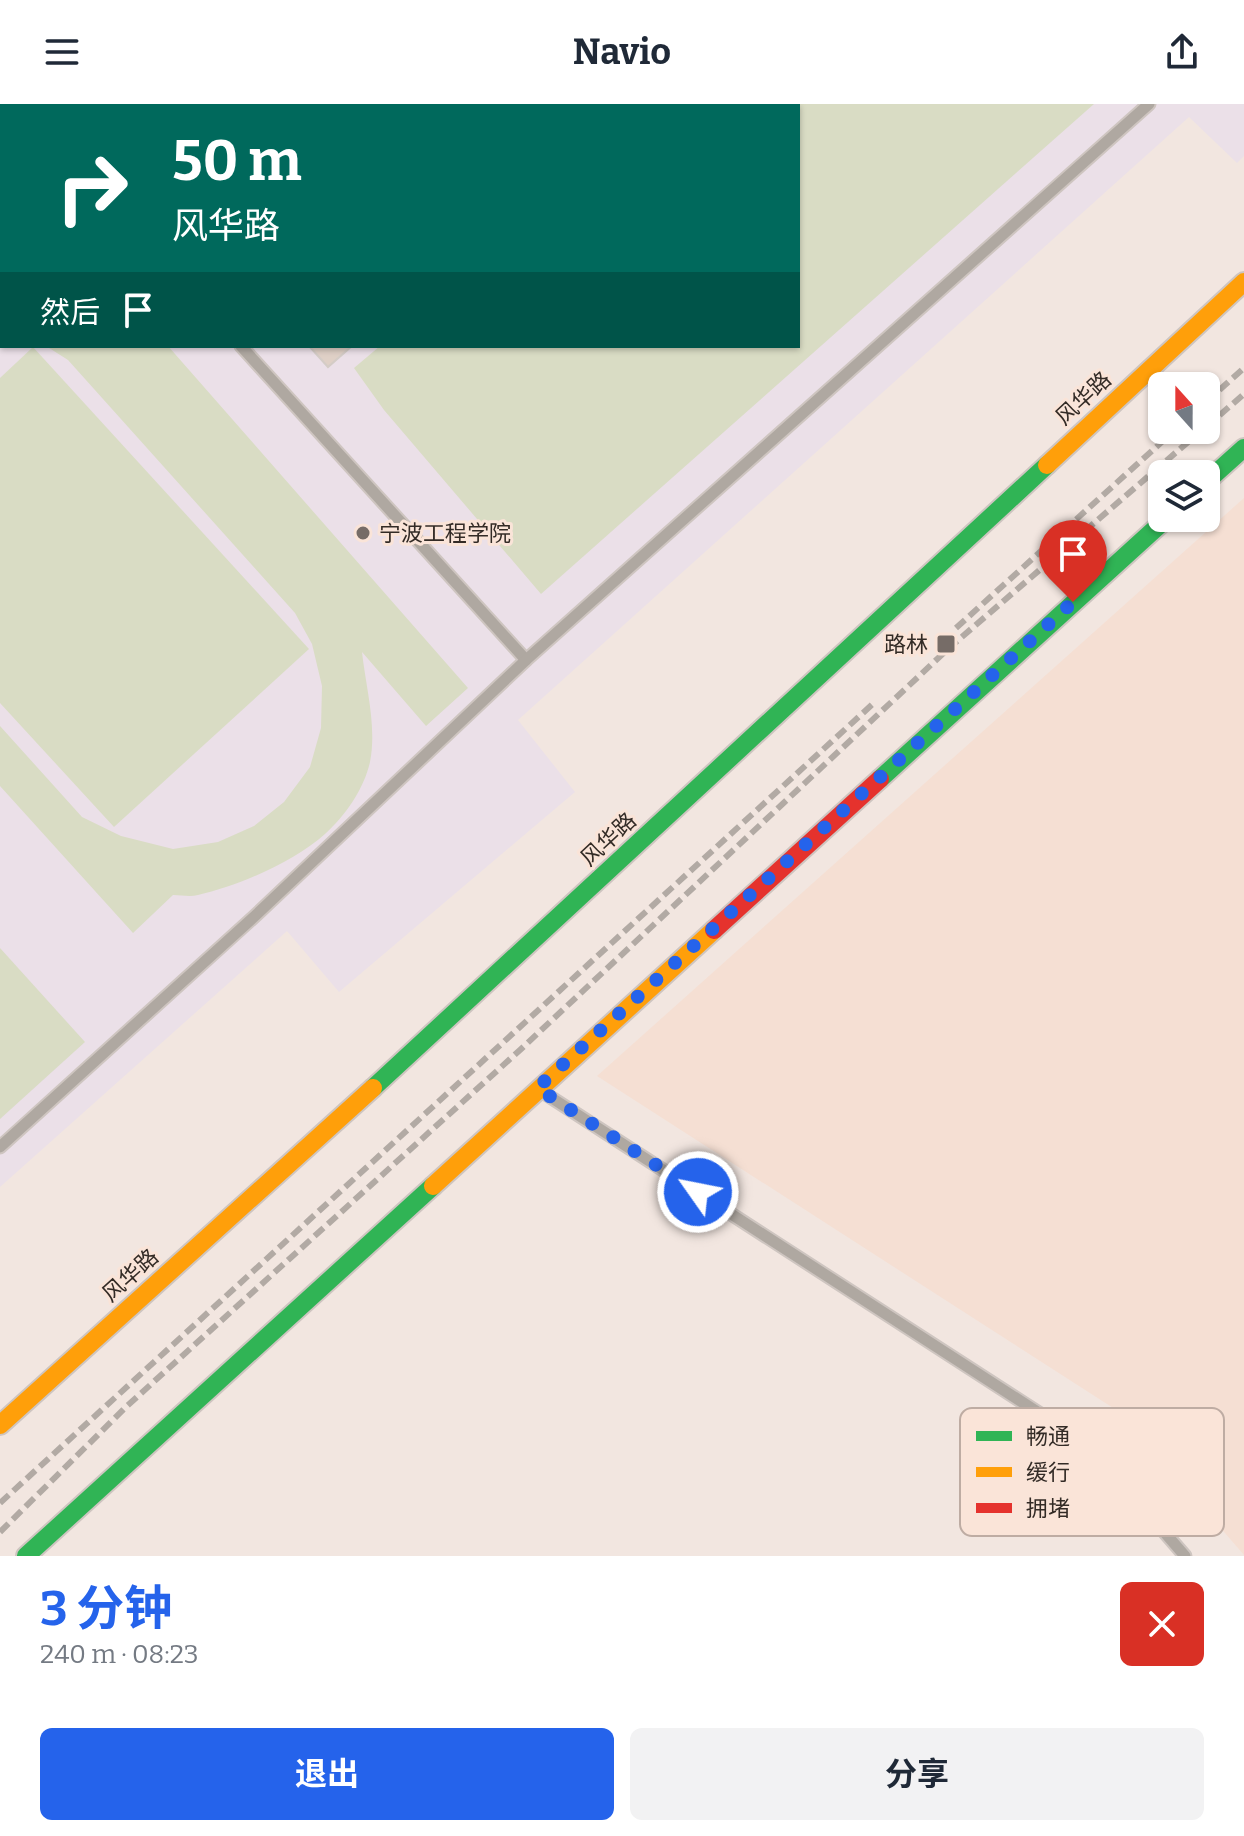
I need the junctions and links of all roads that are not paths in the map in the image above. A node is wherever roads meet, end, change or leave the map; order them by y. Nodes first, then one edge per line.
1 (1149, 104) edge
2 (1244, 282) edge
3 (243, 348) edge
4 (1244, 448) edge
5 (1220, 469) edge
6 (1152, 532) edge
7 (526, 660) junction
8 (537, 1088) junction
9 (0, 1147) edge
10 (1031, 1408) edge
11 (0, 1425) edge
12 (1168, 1536) edge
13 (26, 1556) edge
14 (1185, 1556) edge

1 - 7 lane
2 - 11 main road, 风华路
3 - 7 lane
4 - 5 main road
6 - 8 main road
7 - 9 lane
8 - 10 lane
8 - 13 main road
12 - 14 lane

